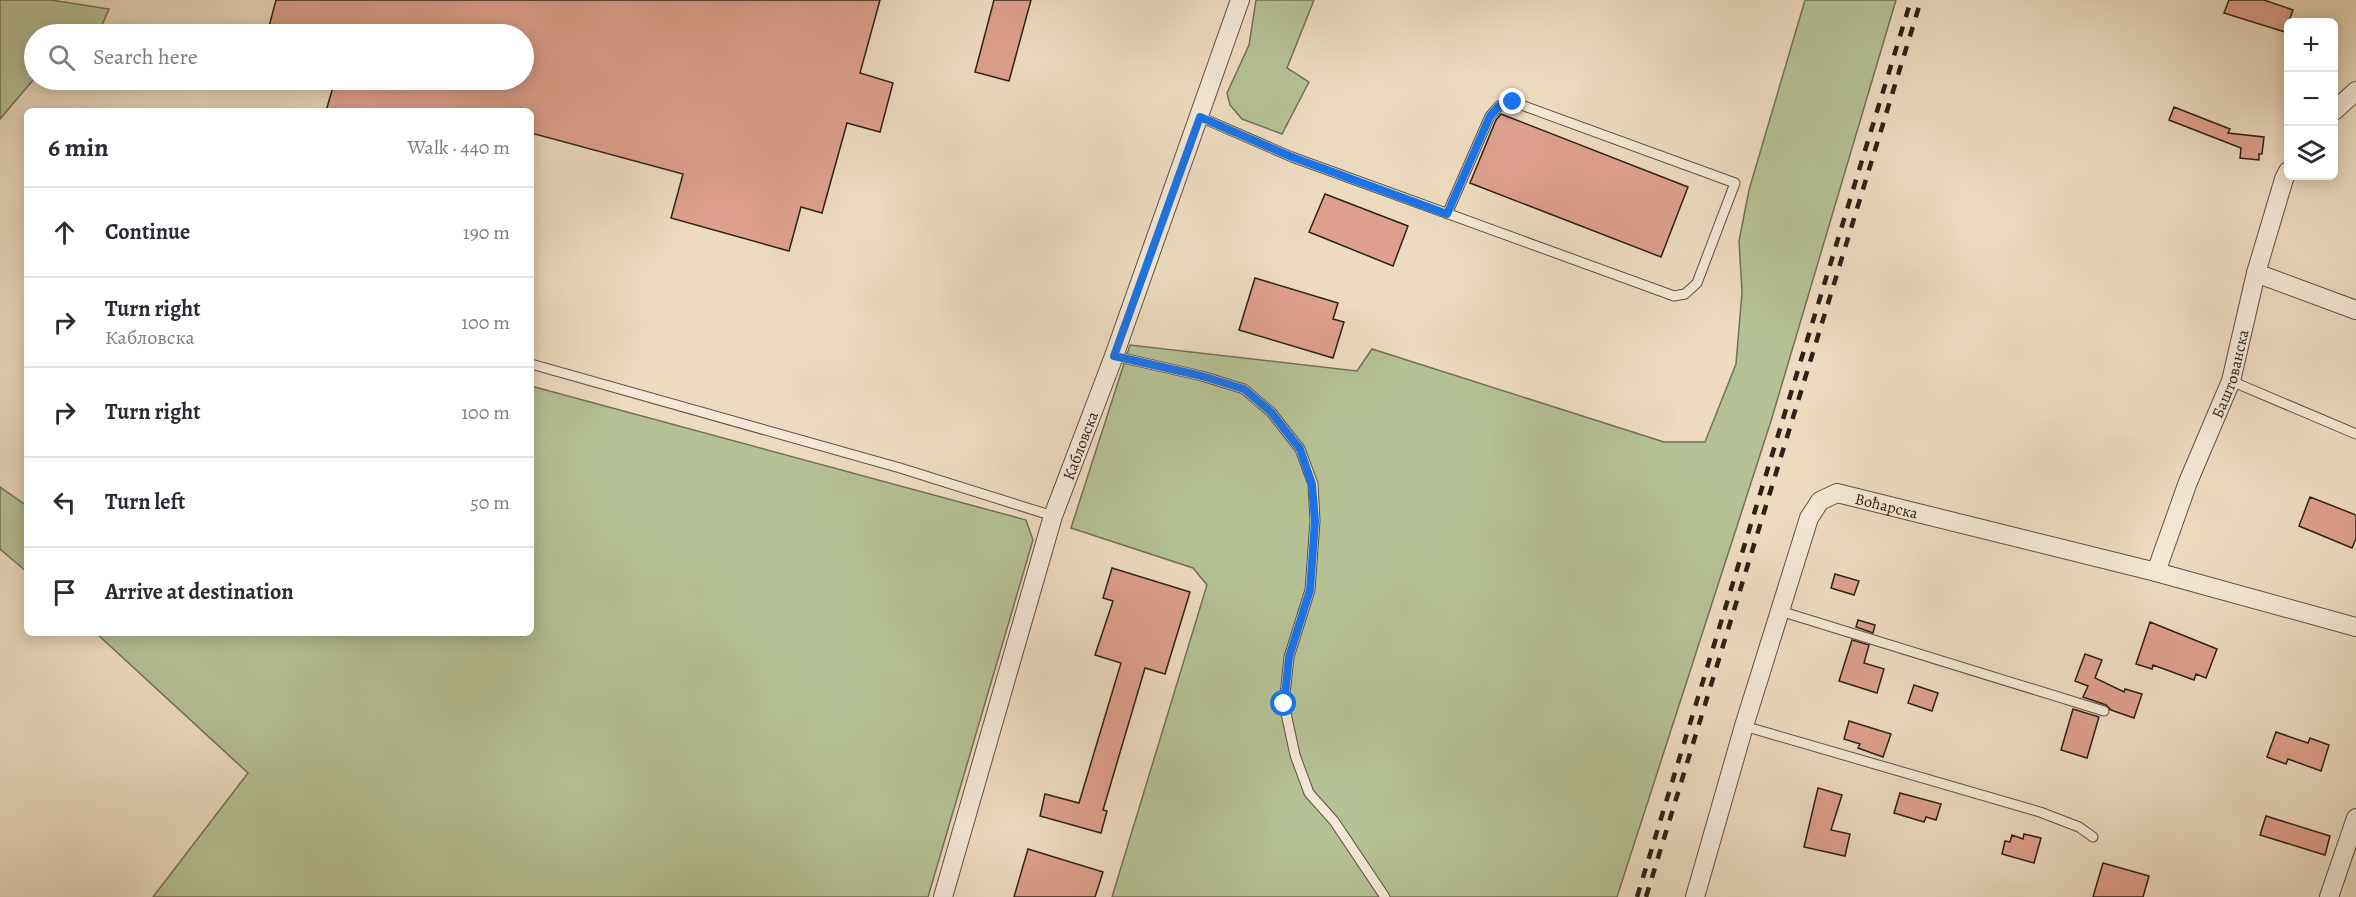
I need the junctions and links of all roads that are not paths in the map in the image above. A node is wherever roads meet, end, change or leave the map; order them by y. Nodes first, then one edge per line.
1 (1240, 0) edge
2 (2356, 92) edge
3 (2338, 108) edge
4 (1200, 117) junction
5 (2284, 179) edge
6 (1447, 214) junction
7 (2256, 273) junction
8 (2356, 310) edge
9 (1114, 356) junction
10 (534, 365) edge
11 (2231, 381) junction
12 (2356, 434) edge
13 (1053, 516) junction
14 (2156, 572) junction
15 (1780, 611) junction
16 (2356, 627) edge
17 (2104, 711) dead end
18 (1744, 726) junction
19 (2356, 818) edge
20 (2093, 837) dead end
21 (944, 897) edge
22 (1385, 897) edge
23 (1695, 897) edge
24 (2329, 897) edge

1 - 4 street, Кабловска
2 - 3 street
4 - 6 lane
4 - 9 street, Кабловска
5 - 7 street, Баштованска
6 - 6 lane
7 - 8 street
7 - 11 street, Баштованска
9 - 13 street, Кабловска
9 - 22 lane
10 - 13 lane
11 - 12 lane
11 - 14 street, Баштованска
13 - 21 street, Кабловска
14 - 15 street, Воћарска
14 - 16 street, Воћарска
15 - 17 lane
15 - 18 street, Воћарска
18 - 20 lane
18 - 23 street, Воћарска
19 - 24 street

